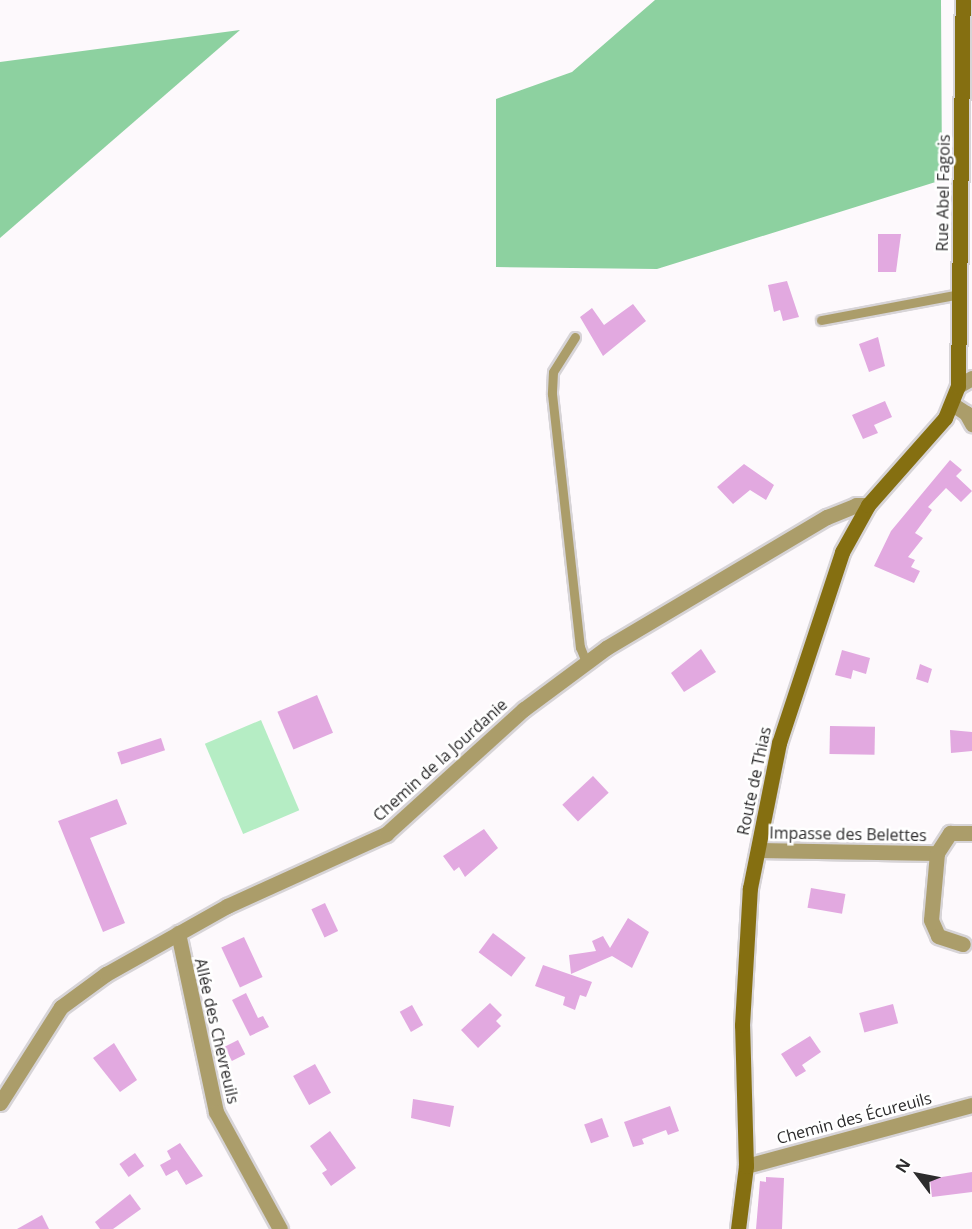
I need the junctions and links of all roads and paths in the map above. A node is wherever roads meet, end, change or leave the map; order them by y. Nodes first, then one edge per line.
1 (963, 0) edge
2 (960, 294) junction
3 (821, 320) dead end
4 (575, 337) dead end
5 (972, 378) edge
6 (958, 386) junction
7 (952, 404) junction
8 (972, 423) edge
9 (868, 505) junction
10 (586, 662) junction
11 (972, 833) edge
12 (758, 850) junction
13 (938, 853) junction
14 (178, 933) junction
15 (963, 944) dead end
16 (0, 1103) edge
17 (972, 1105) edge
18 (746, 1166) junction
19 (280, 1229) edge
20 (738, 1229) edge

1 - 2 street, Rue Abel Fagois
2 - 3 lane
2 - 6 street, Rue Abel Fagois
4 - 10 lane
5 - 6 street
6 - 7 street, Route de Thias
7 - 8 street
7 - 9 street, Route de Thias
9 - 10 street, Chemin de la Jourdanie
9 - 12 street, Route de Thias
10 - 14 street, Chemin de la Jourdanie
11 - 13 street, Impasse des Belettes
12 - 13 street, Impasse des Belettes
12 - 18 street, Route de Thias
13 - 15 street, Impasse des Belettes
14 - 16 street, Chemin de la Jourdanie
14 - 19 street, Allée des Chevreuils
17 - 18 street, Chemin des Écureuils
18 - 20 street, Route de Thias

